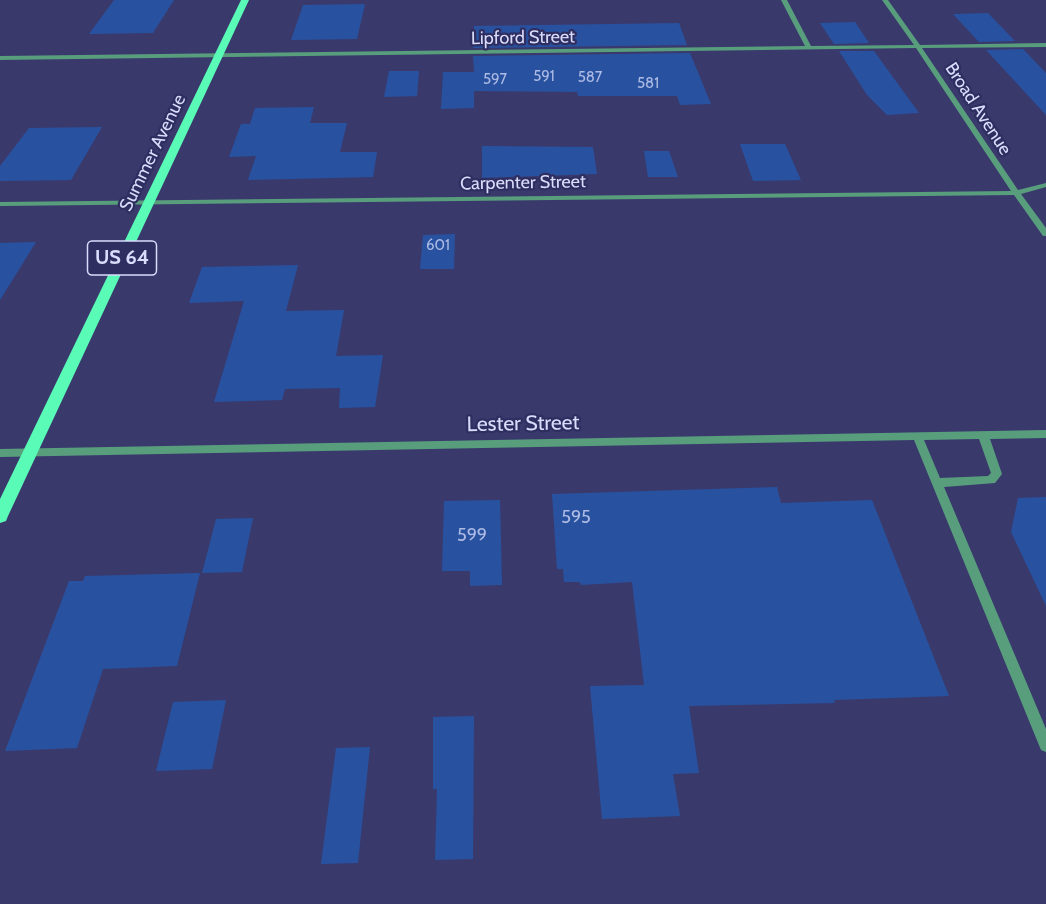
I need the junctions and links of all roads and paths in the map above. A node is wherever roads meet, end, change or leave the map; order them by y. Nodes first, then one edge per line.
1 (245, 0) edge
2 (784, 0) edge
3 (885, 0) edge
4 (1046, 45) edge
5 (920, 48) junction
6 (810, 49) junction
7 (220, 57) junction
8 (0, 58) edge
9 (1046, 185) edge
10 (1016, 193) junction
11 (148, 202) junction
12 (0, 204) edge
13 (1046, 234) edge
14 (1046, 434) edge
15 (982, 435) junction
16 (917, 436) junction
17 (31, 452) junction
18 (0, 453) edge
19 (937, 483) junction
20 (0, 516) edge
21 (1046, 745) edge

1 - 7 main road, Summer Avenue / US 64
2 - 6 street
3 - 5 street, Broad Avenue
4 - 5 street, Lipford Street
5 - 6 street, Lipford Street
5 - 10 street, Broad Avenue
6 - 7 street, Lipford Street
7 - 8 street, Lipford Street
7 - 11 main road, Summer Avenue / US 64
9 - 10 street, Carpenter Street
10 - 11 street, Carpenter Street
10 - 13 street, Broad Avenue
11 - 12 street, Carpenter Street
11 - 17 main road, Summer Avenue / US 64
14 - 15 street, Lester Street
15 - 16 street, Lester Street
15 - 19 street
16 - 17 street, Lester Street
16 - 19 street
17 - 18 street, Lester Street
17 - 20 main road, Summer Avenue / US 64
19 - 21 street

